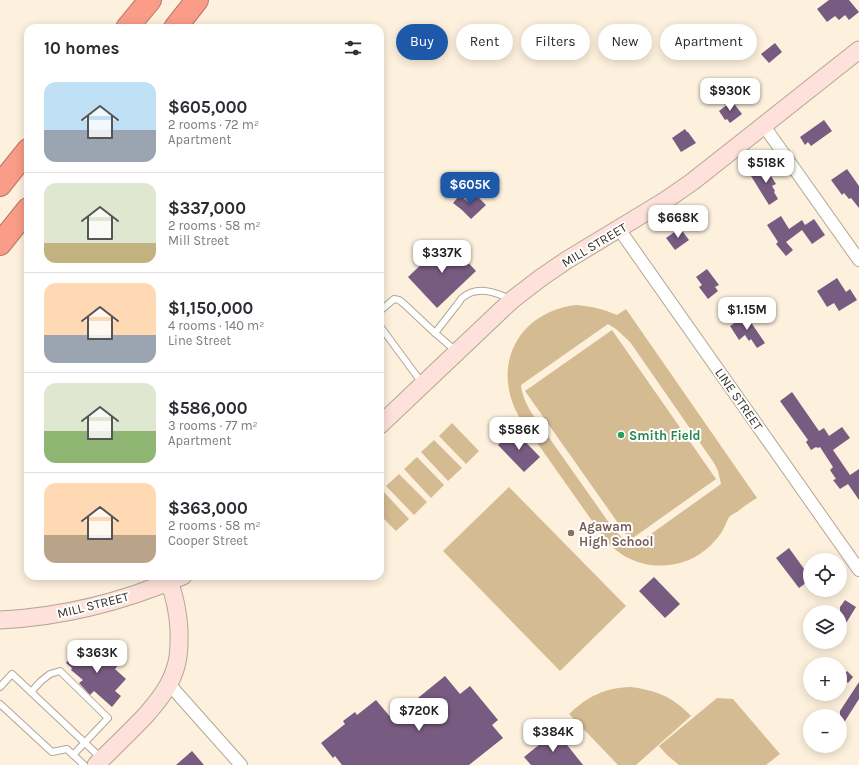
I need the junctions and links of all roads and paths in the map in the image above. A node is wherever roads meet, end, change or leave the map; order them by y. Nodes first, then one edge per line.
1 (150, 0) edge
2 (197, 0) edge
3 (130, 24) edge
4 (178, 24) edge
5 (859, 50) edge
6 (764, 126) junction
7 (24, 155) edge
8 (0, 185) edge
9 (24, 214) edge
10 (619, 229) junction
11 (0, 244) edge
12 (859, 260) edge
13 (512, 300) junction
14 (384, 308) edge
15 (384, 331) edge
16 (435, 333) junction
17 (457, 352) junction
18 (423, 384) junction
19 (384, 421) edge
20 (859, 570) edge
21 (167, 580) edge
22 (172, 580) edge
23 (0, 620) edge
24 (169, 684) junction
25 (0, 687) edge
26 (31, 692) junction
27 (0, 704) edge
28 (84, 742) junction
29 (73, 755) junction
30 (95, 764) edge
31 (241, 765) edge

1 - 3 highway
2 - 4 highway
5 - 6 street, MILL STREET
6 - 10 street, MILL STREET
6 - 12 street
7 - 8 highway
9 - 11 highway
10 - 13 street, MILL STREET
10 - 20 street, LINE STREET
13 - 16 lane
13 - 17 street, MILL STREET
14 - 16 lane
15 - 18 lane
16 - 17 lane
17 - 18 street, MILL STREET
18 - 19 street, MILL STREET
21 - 23 street, MILL STREET
22 - 24 street
24 - 30 street
24 - 31 street
25 - 26 lane
26 - 28 lane
26 - 28 lane
27 - 29 lane
28 - 29 lane
28 - 30 lane
29 - 30 lane

